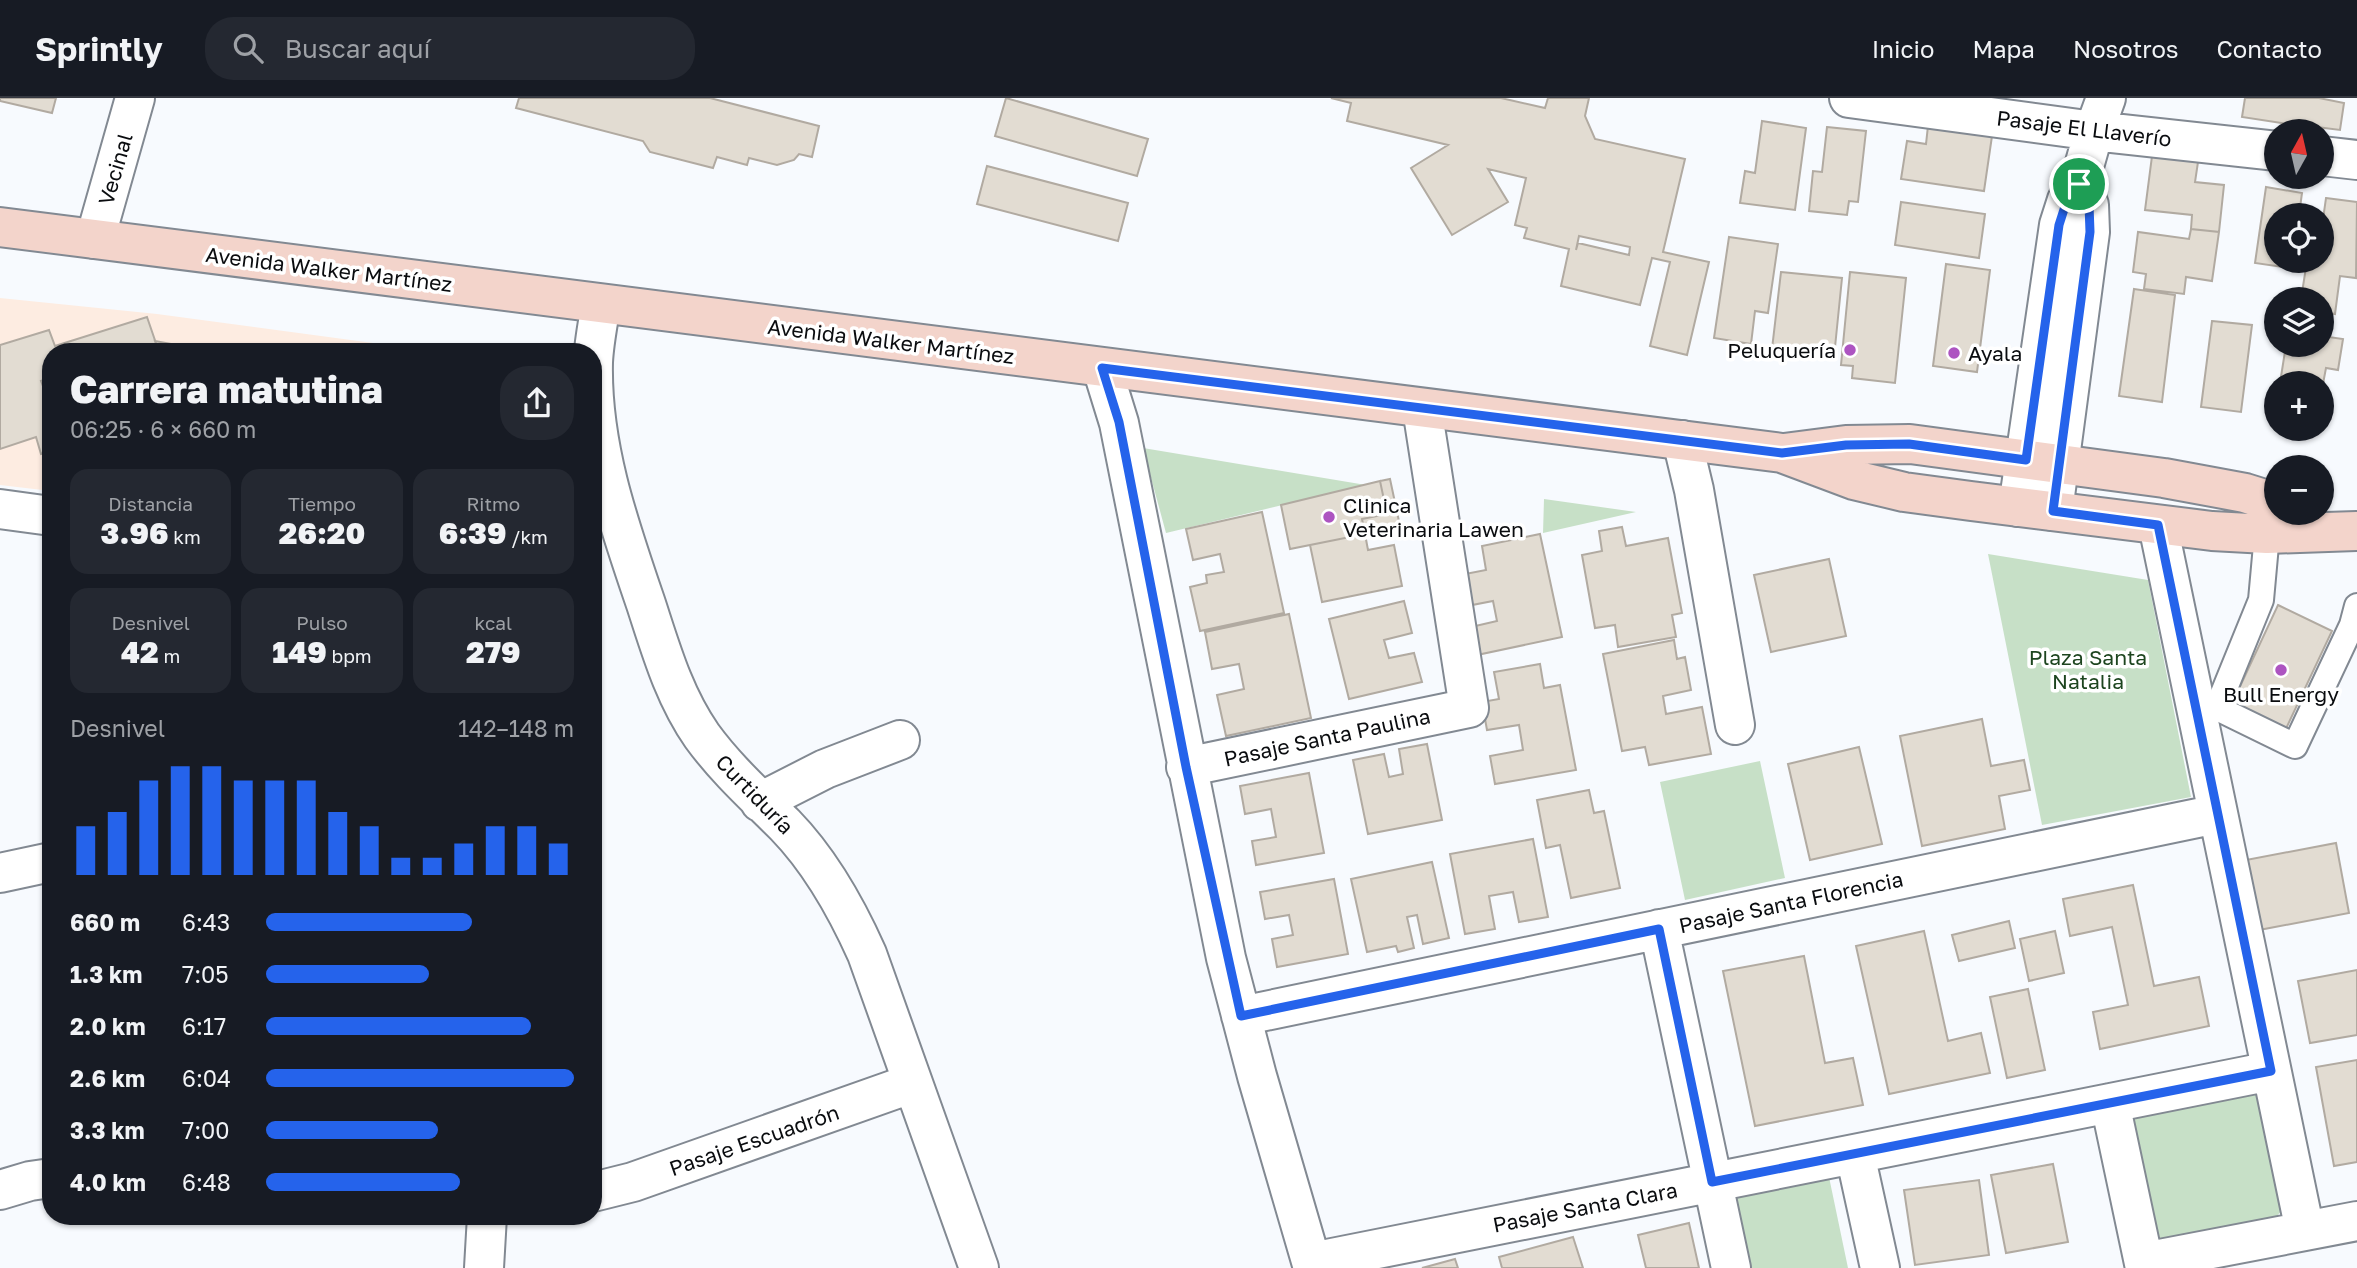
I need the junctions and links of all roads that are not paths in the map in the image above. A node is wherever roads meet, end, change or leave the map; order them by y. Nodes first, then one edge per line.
1 (135, 98) edge
2 (1849, 98) edge
3 (2100, 114) edge
4 (2264, 148) edge
5 (2334, 157) edge
6 (2357, 160) edge
7 (0, 227) edge
8 (95, 239) junction
9 (601, 304) junction
10 (596, 343) edge
11 (1102, 368) junction
12 (1422, 408) junction
13 (1682, 440) junction
14 (1782, 453) junction
15 (602, 455) edge
16 (2043, 462) junction
17 (0, 509) edge
18 (2036, 509) junction
19 (2264, 511) edge
20 (42, 515) edge
21 (2264, 520) edge
22 (2334, 522) edge
23 (606, 524) edge
24 (2158, 525) junction
25 (2271, 525) edge
26 (2322, 525) edge
27 (2357, 530) edge
28 (2357, 606) edge
29 (1735, 725) dead end
30 (900, 740) dead end
31 (1186, 767) junction
32 (760, 802) junction
33 (2217, 814) junction
34 (42, 864) edge
35 (0, 873) edge
36 (1659, 929) junction
37 (1241, 1016) junction
38 (2271, 1071) junction
39 (913, 1083) junction
40 (2110, 1103) junction
41 (1855, 1154) junction
42 (42, 1179) edge
43 (1712, 1182) junction
44 (0, 1190) edge
45 (602, 1190) edge
46 (2357, 1221) edge
47 (486, 1225) edge
48 (2305, 1231) junction
49 (1312, 1265) edge
50 (2145, 1265) edge
51 (484, 1268) edge
52 (979, 1268) edge
53 (1731, 1268) edge
54 (1880, 1268) edge

1 - 8 street, Vecinal
2 - 3 street, Pasaje El Llaverío
3 - 4 street, Pasaje El Llaverío
3 - 16 street
5 - 6 street
7 - 8 main road, Avenida Walker Martínez
8 - 9 main road, Avenida Walker Martínez
9 - 10 street, Curtiduría
9 - 11 main road, Avenida Walker Martínez
11 - 12 main road, Avenida Walker Martínez
11 - 31 street
12 - 13 main road, Avenida Walker Martínez
12 - 31 street, Pasaje Santa Paulina
13 - 14 main road, Avenida Walker Martínez
13 - 29 street
14 - 16 main road, Avenida Walker Martínez
14 - 18 main road, Avenida Walker Martínez
15 - 23 street, Curtiduría
16 - 18 street
16 - 19 main road, Avenida Walker Martínez
17 - 20 street
18 - 24 main road, Avenida Walker Martínez
21 - 24 main road, Avenida Walker Martínez
22 - 27 main road, Avenida Walker Martínez
23 - 32 street, Curtiduría
24 - 33 street
25 - 28 lane
26 - 27 main road, Avenida Walker Martínez
30 - 32 street
31 - 37 street
32 - 39 street, Curtiduría
33 - 36 street, Pasaje Santa Florencia
33 - 38 street
34 - 35 street
36 - 37 street, Pasaje Santa Florencia
36 - 43 street
37 - 49 street
38 - 40 street, Pasaje Santa Clara
38 - 48 street
39 - 45 street, Pasaje Escuadrón
39 - 52 street, Curtiduría
40 - 41 street, Pasaje Santa Clara
40 - 50 street
41 - 43 street, Pasaje Santa Clara
41 - 54 street
42 - 44 street
43 - 49 street, Pasaje Santa Clara
43 - 53 street
46 - 48 street
47 - 51 street
48 - 50 street

